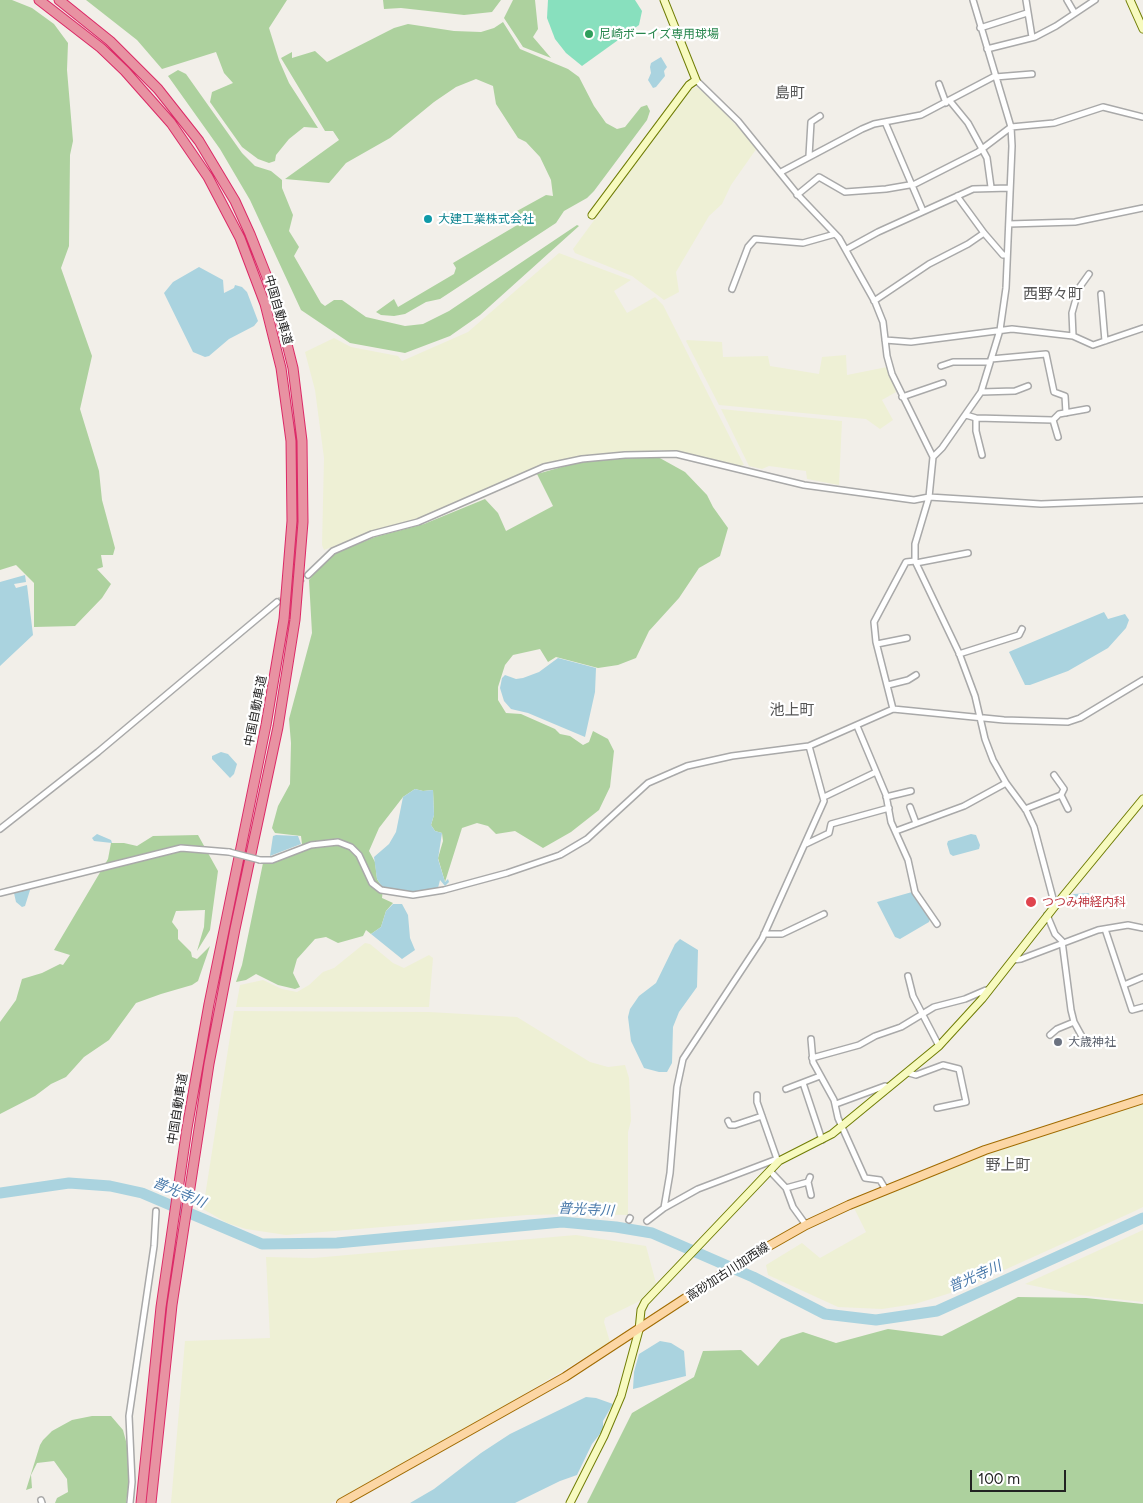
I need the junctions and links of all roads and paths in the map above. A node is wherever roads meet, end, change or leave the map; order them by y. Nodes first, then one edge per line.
1 (39, 0) edge
2 (59, 0) edge
3 (664, 0) edge
4 (973, 0) edge
5 (1026, 0) edge
6 (1067, 0) edge
7 (1095, 0) edge
8 (1130, 0) edge
9 (1027, 12) junction
10 (1074, 12) junction
11 (980, 28) junction
12 (1143, 29) edge
13 (1032, 37) junction
14 (987, 49) junction
15 (1032, 74) dead end
16 (995, 76) junction
17 (696, 80) junction
18 (939, 84) dead end
19 (948, 102) junction
20 (820, 116) dead end
21 (1143, 117) edge
22 (885, 122) junction
23 (1011, 127) junction
24 (982, 148) junction
25 (809, 156) junction
26 (781, 172) junction
27 (911, 185) junction
28 (991, 187) junction
29 (1010, 188) junction
30 (797, 195) junction
31 (957, 196) junction
32 (1143, 208) edge
33 (923, 211) junction
34 (592, 215) dead end
35 (1009, 224) junction
36 (984, 233) junction
37 (835, 234) junction
38 (847, 249) junction
39 (1007, 255) junction
40 (1089, 274) dead end
41 (732, 289) dead end
42 (1101, 294) dead end
43 (874, 301) junction
44 (1143, 328) edge
45 (1000, 330) junction
46 (1074, 336) junction
47 (885, 340) junction
48 (1105, 341) junction
49 (991, 361) junction
50 (941, 366) dead end
51 (943, 383) dead end
52 (1028, 386) dead end
53 (981, 392) junction
54 (902, 397) junction
55 (1087, 409) dead end
56 (1066, 413) junction
57 (966, 414) junction
58 (976, 418) junction
59 (1053, 420) junction
60 (1058, 437) dead end
61 (982, 456) dead end
62 (933, 457) junction
63 (929, 497) junction
64 (1143, 500) edge
65 (968, 553) dead end
66 (916, 562) junction
67 (308, 575) tunnel mouth
68 (277, 602) tunnel mouth
69 (1022, 629) dead end
70 (907, 638) dead end
71 (877, 644) junction
72 (959, 654) junction
73 (916, 675) dead end
74 (1143, 680) edge
75 (888, 685) junction
76 (894, 709) junction
77 (980, 718) junction
78 (857, 726) junction
79 (810, 746) junction
80 (876, 772) junction
81 (1054, 775) dead end
82 (1006, 783) junction
83 (911, 791) dead end
84 (1061, 795) junction
85 (824, 797) junction
86 (886, 797) junction
87 (1143, 799) edge
88 (910, 807) dead end
89 (889, 808) junction
90 (1025, 809) junction
91 (1068, 809) dead end
92 (916, 823) junction
93 (0, 829) edge
94 (896, 831) junction
95 (806, 844) junction
96 (0, 893) edge
97 (1055, 906) junction
98 (824, 914) dead end
99 (1047, 915) junction
100 (937, 924) dead end
101 (1143, 928) edge
102 (1105, 929) junction
103 (764, 934) junction
104 (1062, 942) junction
105 (1014, 960) junction
106 (908, 976) dead end
107 (1143, 977) edge
108 (1124, 985) junction
109 (988, 992) junction
110 (1143, 1006) edge
111 (922, 1014) junction
112 (1074, 1022) junction
113 (1050, 1035) dead end
114 (811, 1039) dead end
115 (1086, 1044) dead end
116 (939, 1046) junction
117 (812, 1058) junction
118 (909, 1072) junction
119 (820, 1076) junction
120 (803, 1083) junction
121 (890, 1088) junction
122 (786, 1089) dead end
123 (757, 1095) dead end
124 (1143, 1099) edge
125 (836, 1104) junction
126 (937, 1108) dead end
127 (762, 1116) junction
128 (728, 1121) dead end
129 (842, 1126) junction
130 (822, 1140) junction
131 (778, 1160) junction
132 (770, 1171) junction
133 (786, 1188) junction
134 (886, 1190) junction
135 (811, 1195) dead end
136 (664, 1208) junction
137 (156, 1211) dead end
138 (647, 1221) dead end
139 (806, 1225) junction
140 (639, 1330) junction
141 (130, 1503) edge
142 (141, 1503) edge
143 (151, 1503) edge
144 (341, 1503) edge
145 (570, 1503) edge

1 - 142 highway, 中国自動車道
2 - 143 highway, 中国自動車道
3 - 17 street
4 - 11 street
5 - 9 street
6 - 10 street
7 - 10 street
8 - 12 street
9 - 11 street
9 - 13 street
10 - 13 street
11 - 14 street
13 - 14 street
14 - 16 street
15 - 16 street
16 - 19 street
16 - 23 street
17 - 26 street
17 - 34 street
18 - 19 street
19 - 22 street
19 - 24 street
20 - 25 street
21 - 23 street
22 - 25 street
22 - 27 street
23 - 24 street
23 - 29 street
24 - 27 street
24 - 28 street
25 - 26 street
26 - 30 street
27 - 30 street
27 - 33 street
28 - 29 street
28 - 31 street
29 - 35 street
30 - 37 street
31 - 33 street
31 - 36 street
32 - 35 street
33 - 38 street
35 - 39 street
36 - 39 street
36 - 43 street
37 - 38 street
37 - 41 street
38 - 43 street
39 - 45 street
40 - 46 street
42 - 48 street
43 - 47 street
44 - 48 street
45 - 46 street
45 - 47 street
45 - 49 street
46 - 48 street
47 - 54 street
49 - 50 street
49 - 53 street
49 - 56 street
51 - 54 street
52 - 53 street
53 - 57 street
54 - 62 street
55 - 56 street
56 - 59 street
57 - 58 street
57 - 62 street
58 - 59 street
58 - 61 street
59 - 60 street
62 - 63 street
63 - 64 street
63 - 66 street
63 - 67 street
65 - 66 street
66 - 71 street
66 - 72 street
68 - 93 street
69 - 72 street
70 - 71 street
71 - 75 street
72 - 77 street
73 - 75 street
74 - 77 street
75 - 76 street
76 - 77 street
76 - 78 street
77 - 82 street
78 - 79 street
78 - 80 street
79 - 85 street
79 - 96 street, bridge
80 - 85 street
80 - 86 street
81 - 84 street
82 - 90 street
82 - 92 street
83 - 86 street
84 - 90 street
84 - 91 street
85 - 95 street
86 - 89 street
87 - 97 street
88 - 92 street
89 - 94 street
89 - 95 street
90 - 97 street
92 - 94 street
94 - 100 street
95 - 103 street
97 - 99 street
98 - 103 street
99 - 104 street
99 - 105 street
101 - 102 street
102 - 104 street
102 - 108 street
103 - 136 street
104 - 105 street
104 - 112 street
105 - 109 street
106 - 111 street
107 - 108 street
108 - 110 street
109 - 111 street
109 - 116 street
111 - 116 street
111 - 117 street
112 - 113 street
112 - 115 street
114 - 117 street
116 - 118 street
117 - 119 street
118 - 121 street
118 - 126 street
119 - 120 street
119 - 125 street
120 - 122 street
120 - 130 street
121 - 125 street
121 - 129 street
123 - 127 street
124 - 134 main road, 高砂加古川加西線
125 - 129 street
127 - 128 street
127 - 131 street
129 - 130 street
129 - 134 street
130 - 131 street
131 - 132 street
131 - 136 street
132 - 133 street
132 - 140 street
133 - 135 street
133 - 139 street
134 - 139 main road, 高砂加古川加西線
136 - 138 street
137 - 141 street
139 - 140 main road, 高砂加古川加西線
140 - 144 main road, 高砂加古川加西線
140 - 145 street

